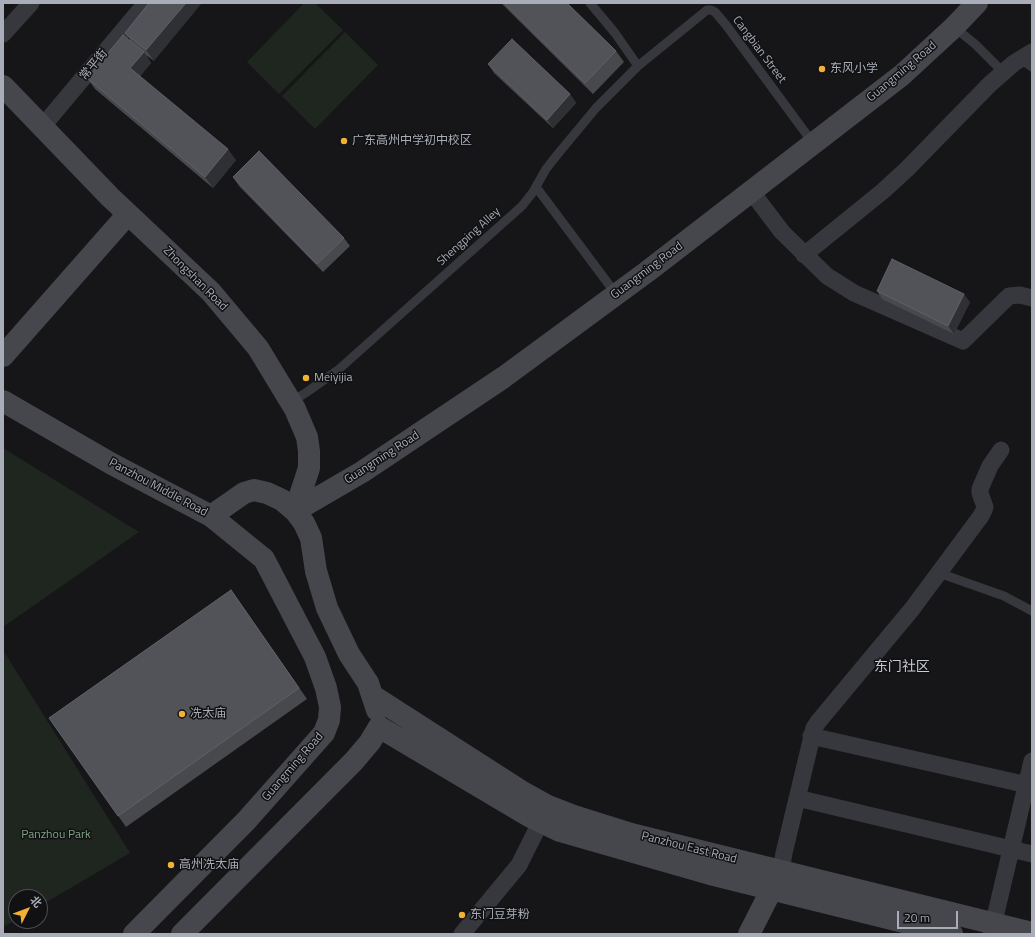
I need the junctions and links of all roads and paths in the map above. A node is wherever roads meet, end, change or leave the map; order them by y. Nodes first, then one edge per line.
1 (30, 3) edge
2 (146, 3) edge
3 (590, 3) edge
4 (977, 3) edge
5 (954, 27) junction
6 (3, 34) edge
7 (1028, 60) edge
8 (638, 66) junction
9 (1003, 72) junction
10 (3, 86) edge
11 (42, 127) junction
12 (813, 143) junction
13 (536, 187) junction
14 (751, 190) junction
15 (128, 214) junction
16 (804, 255) junction
17 (616, 294) junction
18 (1032, 298) edge
19 (3, 356) edge
20 (3, 400) edge
21 (291, 402) junction
22 (1001, 450) dead end
23 (295, 512) junction
24 (211, 516) junction
25 (939, 573) junction
26 (1032, 611) edge
27 (373, 696) junction
28 (379, 727) junction
29 (811, 736) junction
30 (1032, 761) edge
31 (1029, 785) edge
32 (797, 798) junction
33 (545, 814) junction
34 (1011, 849) junction
35 (1032, 854) edge
36 (777, 880) junction
37 (992, 928) edge
38 (1032, 933) edge
39 (134, 934) edge
40 (182, 934) edge
41 (462, 934) edge
42 (749, 934) edge
43 (952, 934) edge

1 - 6 street
2 - 11 street, 常平街
3 - 8 lane
4 - 5 main road, Guangming Road
5 - 9 lane
5 - 12 main road, Guangming Road
7 - 9 street
8 - 12 lane, Cangbian Street
8 - 13 lane, Shengping Alley
9 - 16 street
10 - 11 main road, Zhongshan Road
11 - 15 main road, Zhongshan Road
12 - 14 main road, Guangming Road
13 - 17 lane
13 - 21 lane, Shengping Alley
14 - 16 street
14 - 17 main road, Guangming Road
15 - 19 main road
15 - 21 main road, Zhongshan Road
16 - 18 street
17 - 23 main road, Guangming Road
20 - 24 main road, Panzhou Middle Road
21 - 23 main road, Zhongshan Road
22 - 25 street
23 - 24 main road, Panzhou Middle Road
23 - 27 main road, Panzhou Middle Road
24 - 39 main road, Guangming Road
25 - 26 lane
25 - 29 street
27 - 28 main road, Panzhou Middle Road
27 - 33 main road, Panzhou East Road
28 - 33 main road, Panzhou East Road
28 - 40 main road
29 - 31 street
29 - 32 street
30 - 31 street
31 - 34 street
32 - 34 street
32 - 36 street
33 - 36 main road, Panzhou East Road
33 - 41 street
34 - 35 street
34 - 37 street
36 - 37 main road, Panzhou East Road
36 - 42 main road
36 - 43 main road, Panzhou East Road
37 - 38 main road, Panzhou East Road

